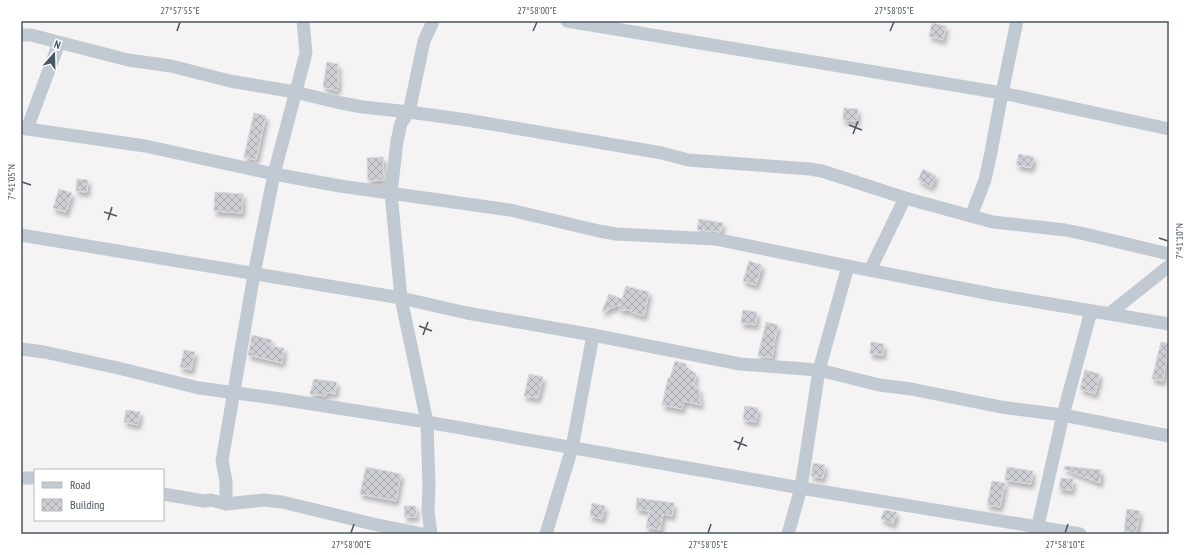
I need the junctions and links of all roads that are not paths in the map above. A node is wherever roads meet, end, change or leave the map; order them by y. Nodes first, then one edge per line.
1 (302, 21) edge
2 (433, 21) edge
3 (567, 21) edge
4 (1017, 21) edge
5 (21, 35) edge
6 (59, 43) junction
7 (295, 92) junction
8 (1002, 93) junction
9 (409, 112) junction
10 (24, 129) edge
11 (1169, 129) edge
12 (274, 174) junction
13 (391, 194) junction
14 (905, 198) junction
15 (971, 216) junction
16 (21, 235) edge
17 (1169, 254) edge
18 (848, 266) junction
19 (1169, 266) edge
20 (870, 270) junction
21 (254, 274) junction
22 (401, 298) junction
23 (1091, 311) junction
24 (1110, 313) junction
25 (1169, 324) edge
26 (592, 335) junction
27 (21, 349) edge
28 (819, 370) junction
29 (233, 393) junction
30 (1063, 415) junction
31 (427, 422) junction
32 (1169, 436) edge
33 (572, 448) junction
34 (21, 478) edge
35 (34, 478) edge
36 (801, 488) junction
37 (164, 494) edge
38 (226, 504) junction
39 (1037, 530) edge
40 (423, 534) edge
41 (431, 534) edge
42 (546, 534) edge
43 (788, 534) edge
44 (1080, 534) edge

1 - 7 street
2 - 9 street
3 - 8 street
4 - 8 street
5 - 6 street
6 - 7 street
6 - 10 street
7 - 9 street
7 - 12 street
8 - 11 street
8 - 15 street
9 - 13 street
9 - 14 street
10 - 12 street
12 - 13 street
12 - 21 street
13 - 18 street
13 - 22 street
14 - 15 street
14 - 20 street
15 - 17 street
16 - 21 street
18 - 20 street
18 - 28 street
19 - 24 street
20 - 23 street
21 - 22 street
21 - 29 street
22 - 26 street
22 - 31 street
23 - 24 street
23 - 30 street
24 - 25 street
26 - 28 street
26 - 33 street
27 - 29 street
28 - 30 street
28 - 36 street
29 - 31 street
29 - 38 street
30 - 32 street
30 - 39 street
31 - 33 street
31 - 41 street
33 - 36 street
33 - 42 street
34 - 35 street
36 - 39 street
36 - 43 street
37 - 38 street
38 - 40 street
39 - 44 street

